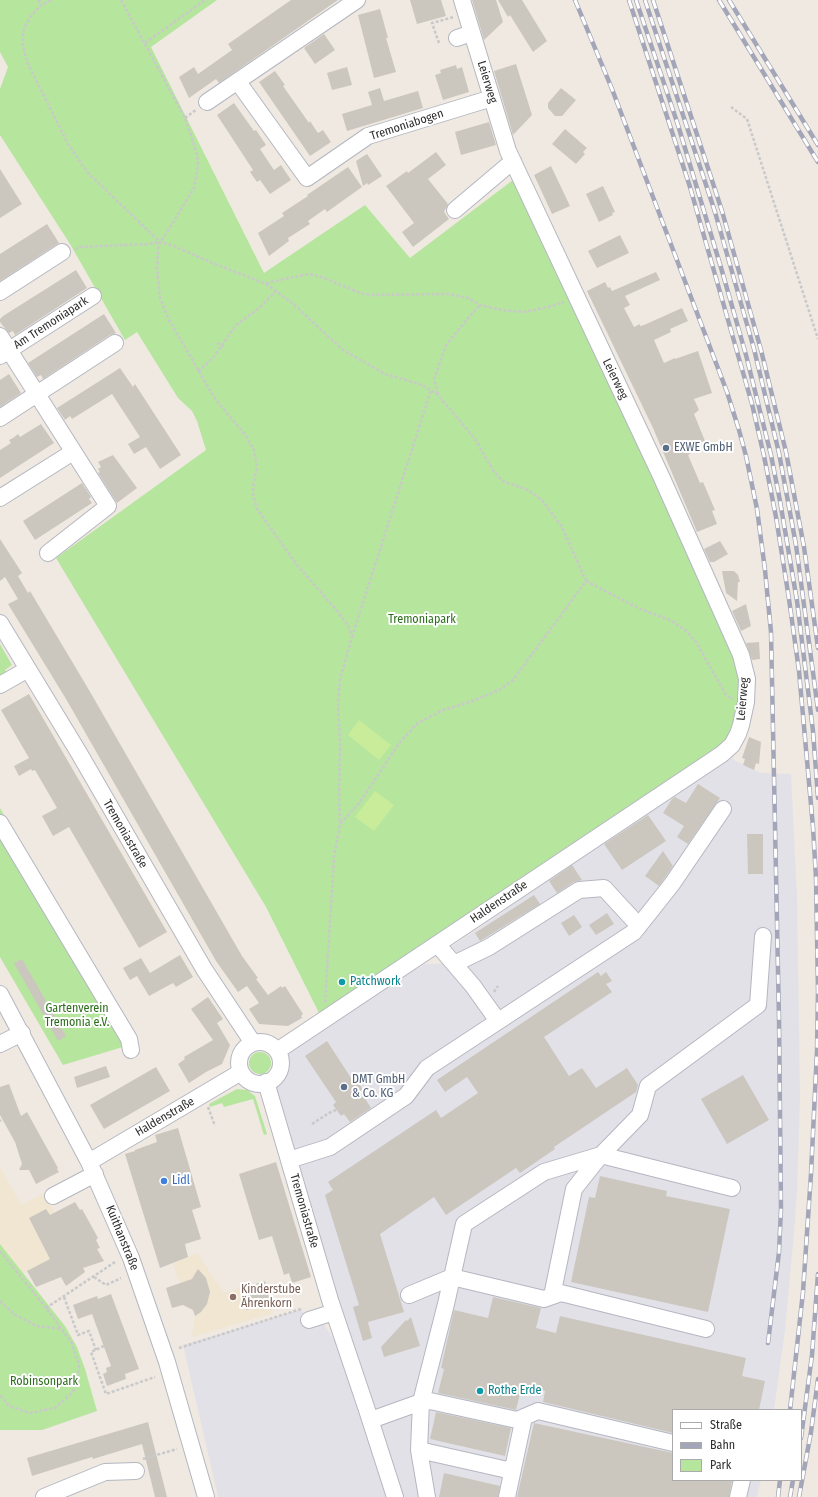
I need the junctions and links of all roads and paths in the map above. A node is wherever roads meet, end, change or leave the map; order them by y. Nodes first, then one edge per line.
1 (39, 0) edge
2 (51, 0) edge
3 (121, 0) edge
4 (205, 0) edge
5 (357, 0) edge
6 (40, 6) junction
7 (464, 6) edge
8 (472, 33) junction
9 (457, 38) dead end
10 (145, 43) junction
11 (438, 43) dead end
12 (238, 82) junction
13 (492, 98) junction
14 (207, 102) dead end
15 (731, 107) dead end
16 (513, 161) junction
17 (455, 210) dead end
18 (160, 242) junction
19 (62, 252) joint
20 (266, 284) junction
21 (276, 291) junction
22 (0, 292) edge
23 (93, 296) dead end
24 (576, 297) junction
25 (480, 305) junction
26 (0, 336) edge
27 (818, 339) edge
28 (115, 343) dead end
29 (217, 343) dead end
30 (221, 345) junction
31 (226, 348) dead end
32 (5, 353) edge
33 (198, 371) junction
34 (431, 390) junction
35 (37, 393) junction
36 (438, 395) junction
37 (0, 418) edge
38 (73, 452) junction
39 (0, 498) edge
40 (48, 553) dead end
41 (586, 581) junction
42 (0, 623) edge
43 (352, 637) junction
44 (28, 669) junction
45 (0, 685) edge
46 (746, 702) junction
47 (722, 754) joint
48 (723, 809) dead end
49 (0, 823) edge
50 (340, 824) junction
51 (639, 926) junction
52 (763, 936) dead end
53 (437, 944) junction
54 (454, 964) junction
55 (0, 994) edge
56 (324, 1019) junction
57 (498, 1021) junction
58 (22, 1033) junction
59 (253, 1043) junction
60 (0, 1044) edge
61 (131, 1050) dead end
62 (277, 1051) junction
63 (241, 1072) junction
64 (266, 1082) junction
65 (207, 1103) dead end
66 (340, 1108) dead end
67 (312, 1124) dead end
68 (215, 1126) dead end
69 (601, 1155) junction
70 (289, 1160) junction
71 (92, 1168) junction
72 (732, 1188) dead end
73 (53, 1196) dead end
74 (0, 1251) edge
75 (116, 1262) dead end
76 (94, 1277) junction
77 (121, 1278) dead end
78 (452, 1278) junction
79 (408, 1295) dead end
80 (552, 1296) junction
81 (64, 1297) junction
82 (0, 1301) edge
83 (46, 1308) junction
84 (334, 1312) junction
85 (308, 1314) joint
86 (62, 1329) junction
87 (706, 1329) dead end
88 (104, 1346) dead end
89 (179, 1348) dead end
90 (96, 1350) junction
91 (155, 1377) dead end
92 (0, 1395) edge
93 (421, 1402) junction
94 (524, 1417) junction
95 (371, 1420) junction
96 (672, 1442) edge
97 (177, 1449) dead end
98 (419, 1450) junction
99 (139, 1465) joint
100 (512, 1470) junction
101 (742, 1481) edge
102 (44, 1497) edge
103 (206, 1497) edge
104 (395, 1497) edge
105 (427, 1497) edge
106 (507, 1497) edge
107 (738, 1497) edge

1 - 6 path
2 - 6 path
3 - 10 path
4 - 10 path
5 - 12 street
6 - 18 path
7 - 8 street, Leierweg
7 - 11 path
8 - 9 street
8 - 13 street, Leierweg
10 - 18 path
12 - 13 street, Tremoniabogen
12 - 14 street
13 - 16 street, Leierweg
15 - 27 path
16 - 17 street
16 - 24 street, Leierweg
18 - 19 path
18 - 20 path
18 - 33 path
19 - 22 street
20 - 21 path
20 - 25 path
21 - 30 path
21 - 34 path
23 - 32 street, Am Tremoniapark
24 - 25 path
24 - 46 street, Leierweg
25 - 36 path
26 - 32 street, Am Tremoniapark
28 - 35 street
29 - 30 path
30 - 31 path
30 - 33 path
32 - 35 street, Am Tremoniapark
33 - 43 path
34 - 36 path
34 - 43 path
35 - 37 street
35 - 38 street, Am Tremoniapark
36 - 41 path
38 - 39 street
38 - 40 street, Am Tremoniapark
41 - 46 path
41 - 50 path
42 - 44 street, Tremoniastraße
43 - 50 path
44 - 45 street
44 - 59 street, Tremoniastraße
46 - 47 street, Leierweg
47 - 53 street, Haldenstraße
48 - 51 street
49 - 61 street
50 - 56 path
51 - 54 street
51 - 57 street
52 - 69 street
53 - 54 street
53 - 56 street, Haldenstraße
54 - 57 street
55 - 58 street, Kuithanstraße
56 - 62 street, Haldenstraße
57 - 70 street
58 - 60 street
58 - 71 street, Kuithanstraße
59 - 62 street
59 - 63 street
62 - 64 street
63 - 64 street
63 - 71 street, Haldenstraße
64 - 70 street, Tremoniastraße
65 - 68 path
66 - 67 path
69 - 72 street
69 - 78 street
69 - 80 street
70 - 84 street, Tremoniastraße
71 - 73 street, Haldenstraße
71 - 103 street, Kuithanstraße
74 - 83 path
75 - 76 path
76 - 77 path
76 - 81 path
78 - 79 street
78 - 80 street
78 - 93 street
80 - 87 street
81 - 83 path
81 - 90 path
82 - 86 path
83 - 86 path
84 - 85 street
84 - 95 street, Tremoniastraße
85 - 89 path
86 - 92 path
88 - 90 path
90 - 91 path
93 - 94 street
93 - 95 street
93 - 98 street
94 - 96 street
94 - 100 street
95 - 104 street, Tremoniastraße
97 - 99 path
98 - 100 street
98 - 105 street
99 - 102 street
100 - 106 street
101 - 107 street

